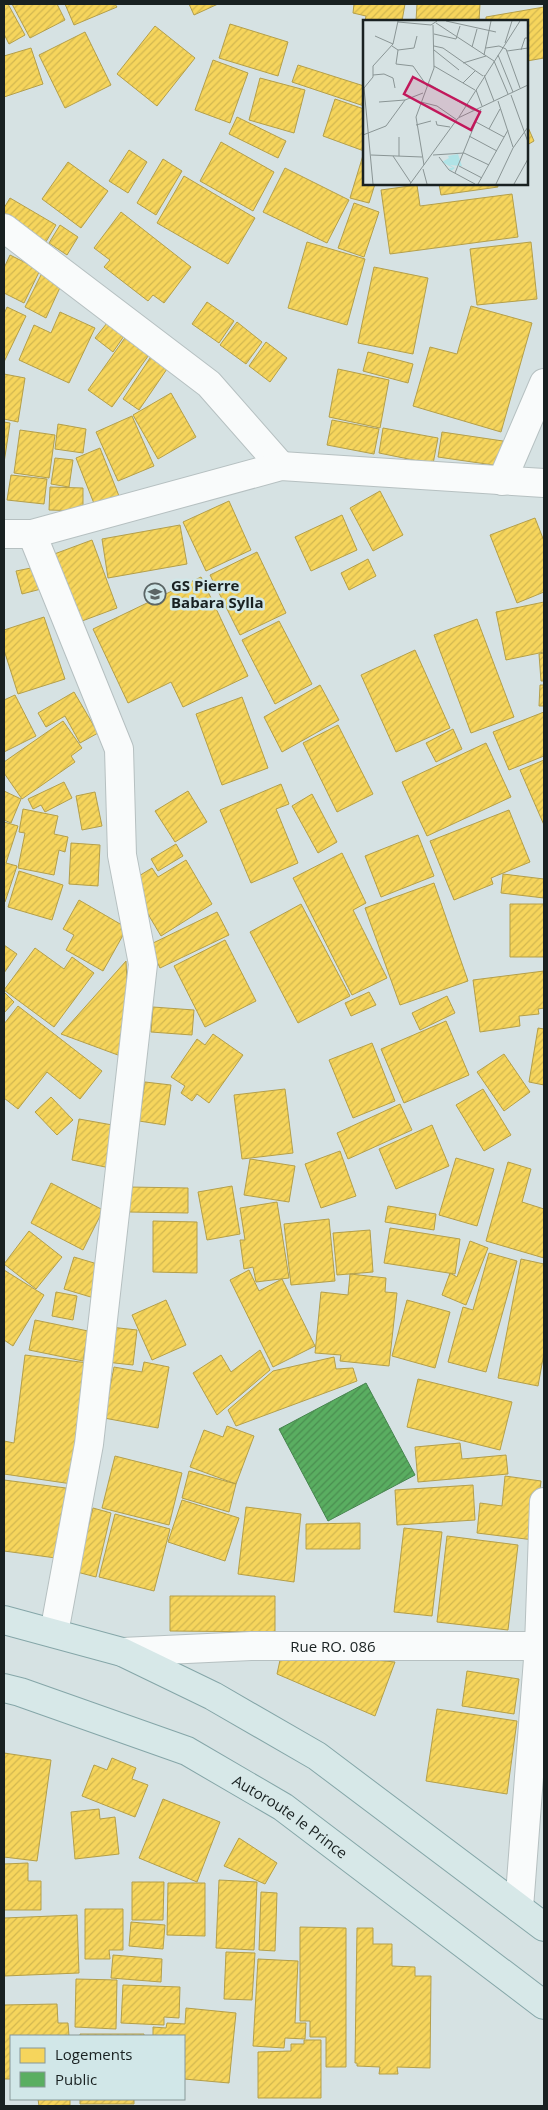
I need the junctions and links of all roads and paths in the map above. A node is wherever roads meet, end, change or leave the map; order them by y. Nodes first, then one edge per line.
1 (4, 228) edge
2 (544, 383) edge
3 (281, 466) junction
4 (502, 481) junction
5 (544, 483) edge
6 (4, 534) edge
7 (32, 534) junction
8 (544, 1502) edge
9 (4, 1620) edge
10 (54, 1633) junction
11 (542, 1646) edge
12 (122, 1652) junction
13 (4, 1688) edge
14 (519, 1908) junction
15 (544, 1927) edge
16 (544, 2005) edge

1 - 3 street
2 - 4 street
3 - 4 street
3 - 7 street
4 - 5 street
6 - 7 street
7 - 10 street
8 - 11 street
9 - 10 main road
10 - 12 main road
11 - 12 street, Rue RO. 086
11 - 14 street
12 - 14 main road
13 - 16 main road, Autoroute le Prince
14 - 15 main road

